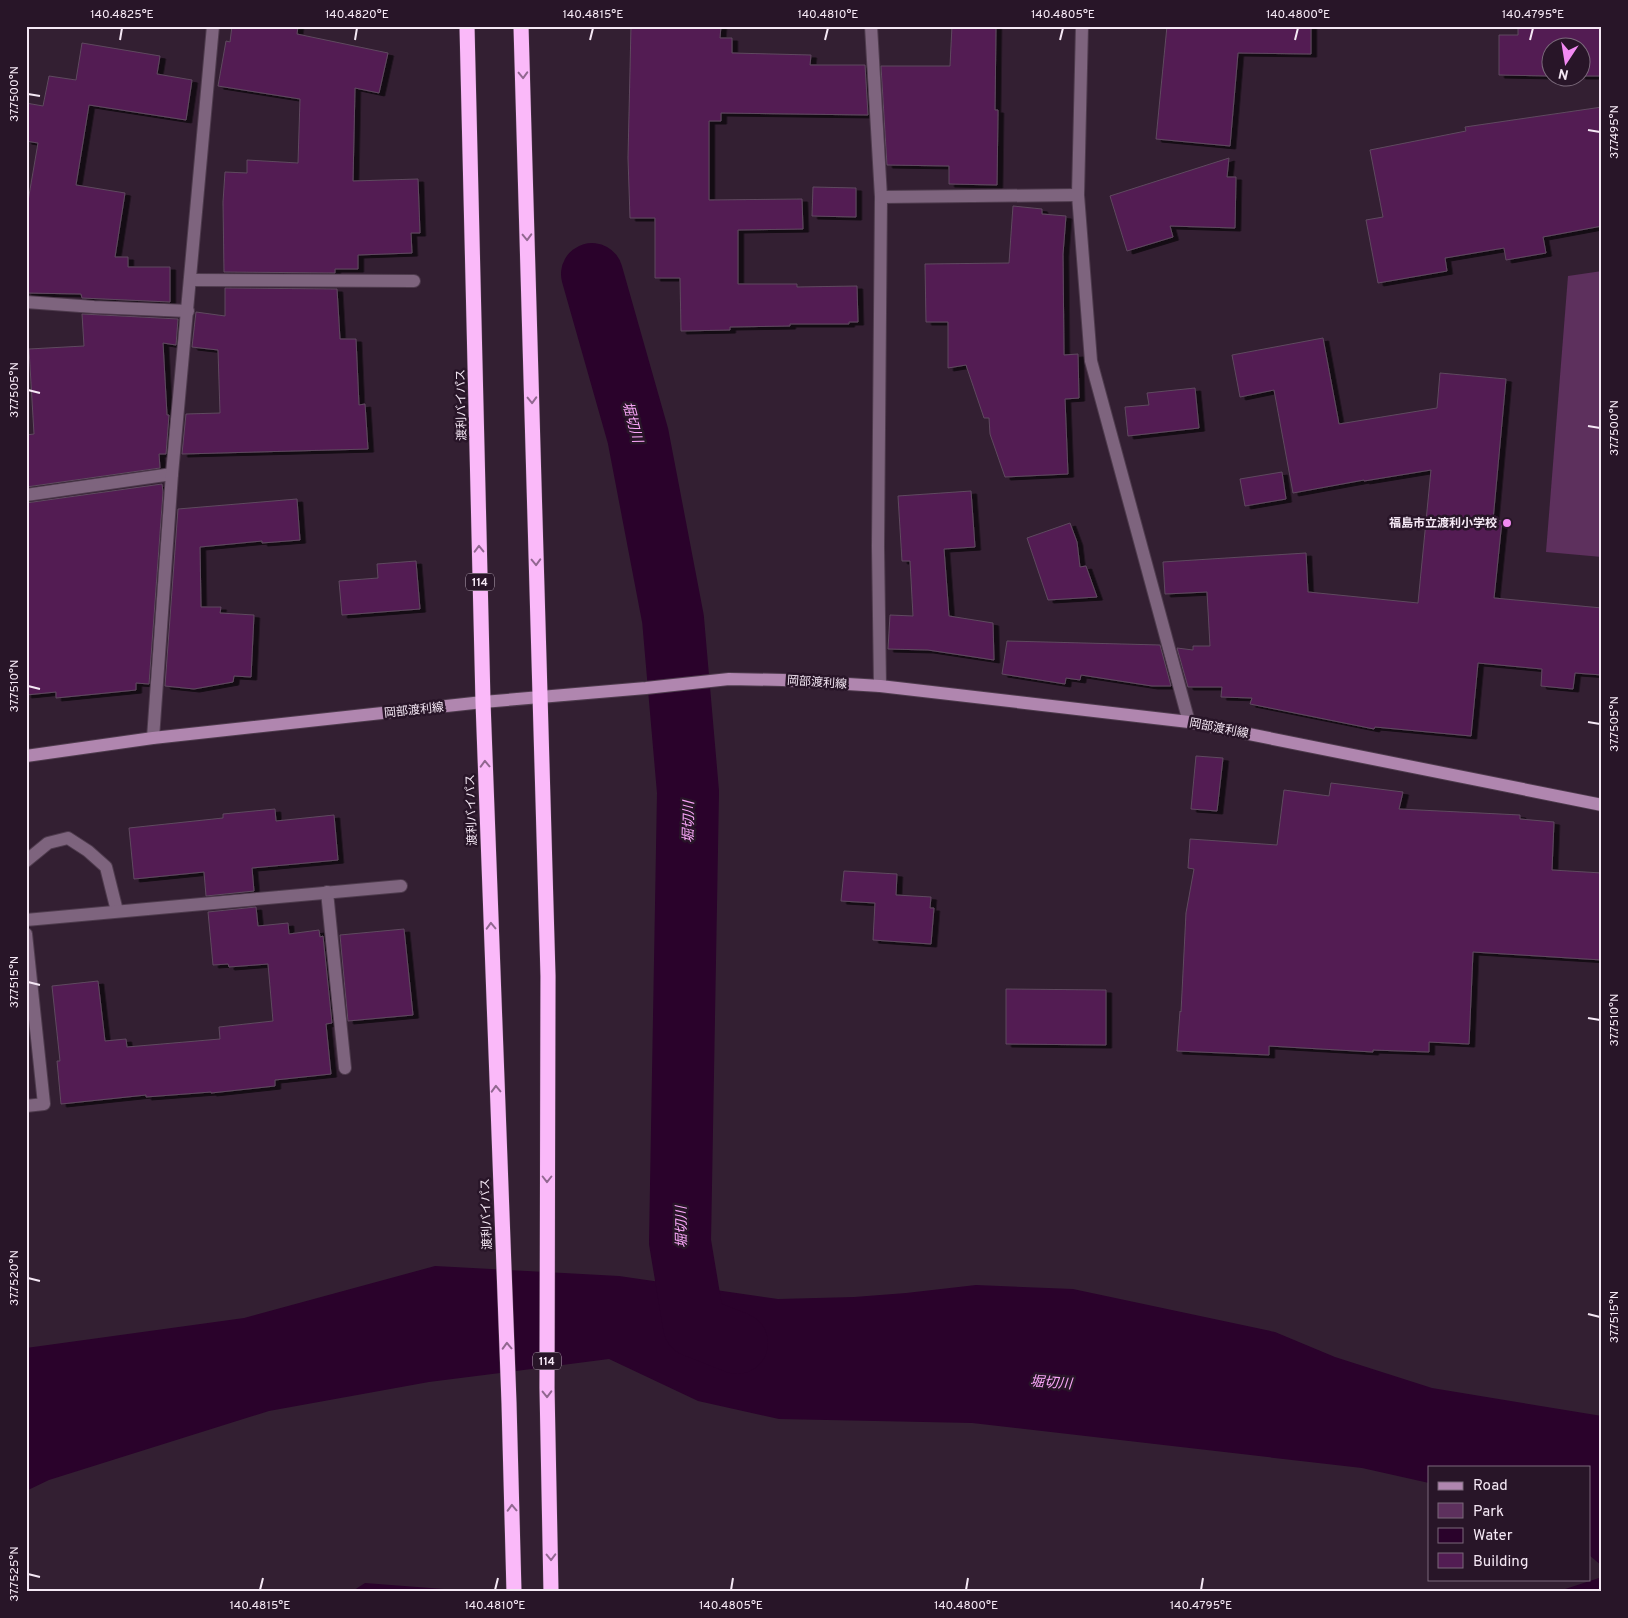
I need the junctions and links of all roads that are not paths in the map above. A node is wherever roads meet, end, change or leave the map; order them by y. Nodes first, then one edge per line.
1 (213, 26) edge
2 (467, 26) edge
3 (522, 26) edge
4 (871, 26) edge
5 (1082, 26) edge
6 (1078, 195) junction
7 (880, 197) junction
8 (191, 280) junction
9 (414, 281) dead end
10 (26, 302) edge
11 (188, 312) junction
12 (172, 474) junction
13 (26, 495) edge
14 (880, 686) junction
15 (540, 697) junction
16 (482, 702) junction
17 (1189, 722) junction
18 (153, 738) junction
19 (26, 756) edge
20 (1602, 806) edge
21 (26, 861) edge
22 (401, 886) dead end
23 (328, 892) junction
24 (117, 911) junction
25 (26, 920) edge
26 (26, 934) edge
27 (344, 1068) dead end
28 (26, 1106) edge
29 (514, 1592) edge
30 (551, 1592) edge

1 - 8 street
16 -> 2 highway, 渡利バイパス / 114
3 -> 15 highway, 114
4 - 7 street
5 - 6 street
6 - 7 street
6 - 17 street
7 - 14 street
8 - 9 street
8 - 11 street
10 - 11 street
11 - 12 street
12 - 13 street
12 - 18 street
14 - 15 main road, 岡部渡利線
14 - 17 main road, 岡部渡利線
15 - 16 main road, 岡部渡利線
15 -> 30 highway, 114
16 - 18 main road, 岡部渡利線
29 -> 16 highway, 渡利バイパス / 114
17 - 20 main road, 岡部渡利線
18 - 19 main road, 岡部渡利線
21 - 24 street
22 - 23 street
23 - 24 street
23 - 27 street
24 - 25 street
26 - 28 street

